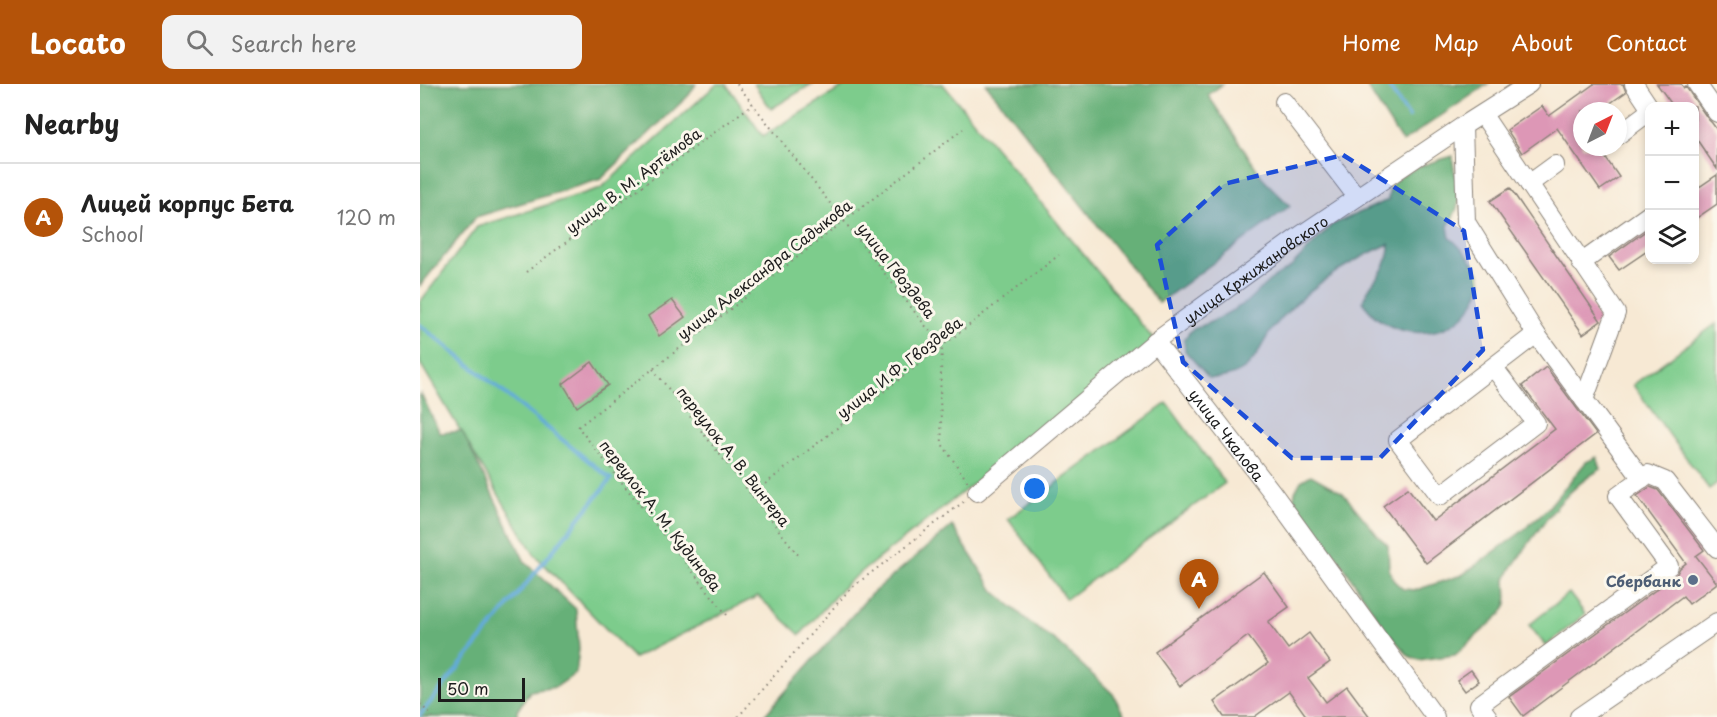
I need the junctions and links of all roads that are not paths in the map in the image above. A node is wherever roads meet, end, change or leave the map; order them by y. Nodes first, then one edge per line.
1 (1529, 84) edge
2 (1634, 84) edge
3 (1697, 84) edge
4 (1284, 102) dead end
5 (1646, 102) edge
6 (1645, 113) edge
7 (1717, 113) edge
8 (1482, 114) junction
9 (1463, 126) junction
10 (1627, 128) edge
11 (1555, 165) dead end
12 (1529, 184) junction
13 (1357, 197) junction
14 (1645, 218) edge
15 (1581, 263) junction
16 (1536, 334) junction
17 (1155, 341) junction
18 (1494, 368) junction
19 (1584, 400) junction
20 (1642, 479) junction
21 (977, 492) road end
22 (1717, 548) edge
23 (1717, 622) edge
24 (1435, 717) edge
25 (1488, 717) edge
26 (1579, 717) edge

1 - 8 street, улица Кржижановского
2 - 5 street
3 - 7 street
4 - 13 street
6 - 10 street
8 - 9 street, улица Кржижановского
8 - 12 street
9 - 13 street, улица Кржижановского
9 - 16 street
11 - 12 street
12 - 15 street
13 - 17 street, улица Кржижановского
14 - 15 street
15 - 19 street
16 - 18 street
16 - 19 street
17 - 21 street
17 - 24 street, улица Чкалова
18 - 18 street
19 - 20 street
20 - 22 street
20 - 25 street
23 - 26 street

